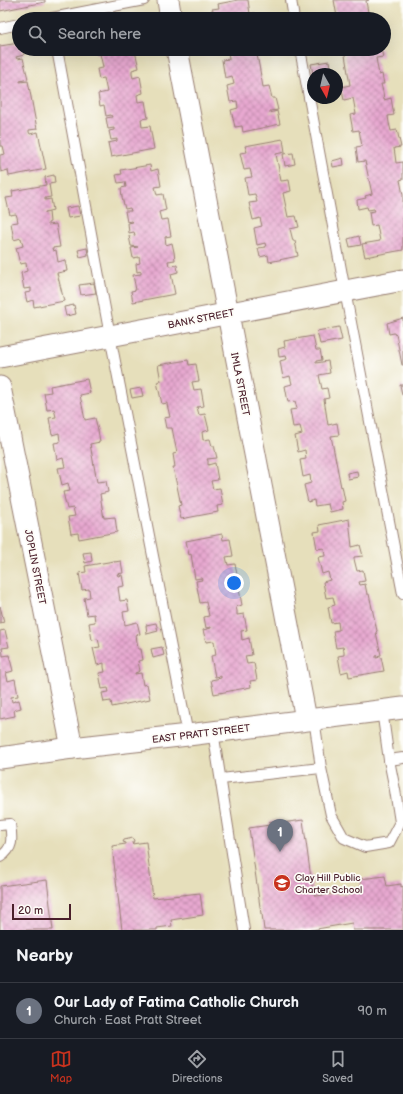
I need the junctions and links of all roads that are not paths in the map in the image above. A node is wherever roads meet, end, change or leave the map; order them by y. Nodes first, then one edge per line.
1 (144, 0) edge
2 (168, 0) edge
3 (291, 0) edge
4 (85, 12) edge
5 (170, 12) edge
6 (293, 12) edge
7 (12, 25) edge
8 (0, 28) edge
9 (58, 56) edge
10 (178, 56) edge
11 (301, 56) edge
12 (403, 280) edge
13 (345, 291) junction
14 (228, 313) junction
15 (110, 336) junction
16 (0, 357) edge
17 (0, 387) edge
18 (403, 594) edge
19 (403, 708) edge
20 (382, 710) junction
21 (310, 719) junction
22 (213, 731) junction
23 (188, 735) junction
24 (72, 748) junction
25 (0, 758) edge
26 (403, 758) edge
27 (389, 760) junction
28 (321, 768) junction
29 (221, 779) junction
30 (0, 825) edge
31 (0, 857) edge
32 (244, 930) edge

1 - 4 lane
2 - 5 street
3 - 6 lane
7 - 8 lane
9 - 15 lane
10 - 14 street, IMLA STREET
11 - 13 lane
12 - 13 street, BANK STREET
13 - 14 street, BANK STREET
13 - 18 lane
14 - 15 street, BANK STREET
14 - 21 street, IMLA STREET
15 - 16 street, BANK STREET
15 - 23 lane
17 - 24 street, JOPLIN STREET
19 - 20 street, EAST PRATT STREET
20 - 21 street, EAST PRATT STREET
20 - 27 lane
21 - 22 street, EAST PRATT STREET
21 - 28 lane
22 - 23 street, EAST PRATT STREET
22 - 29 lane
23 - 24 street, EAST PRATT STREET
24 - 25 street, EAST PRATT STREET
26 - 27 lane
27 - 28 lane
28 - 29 lane
29 - 32 lane
30 - 31 lane

